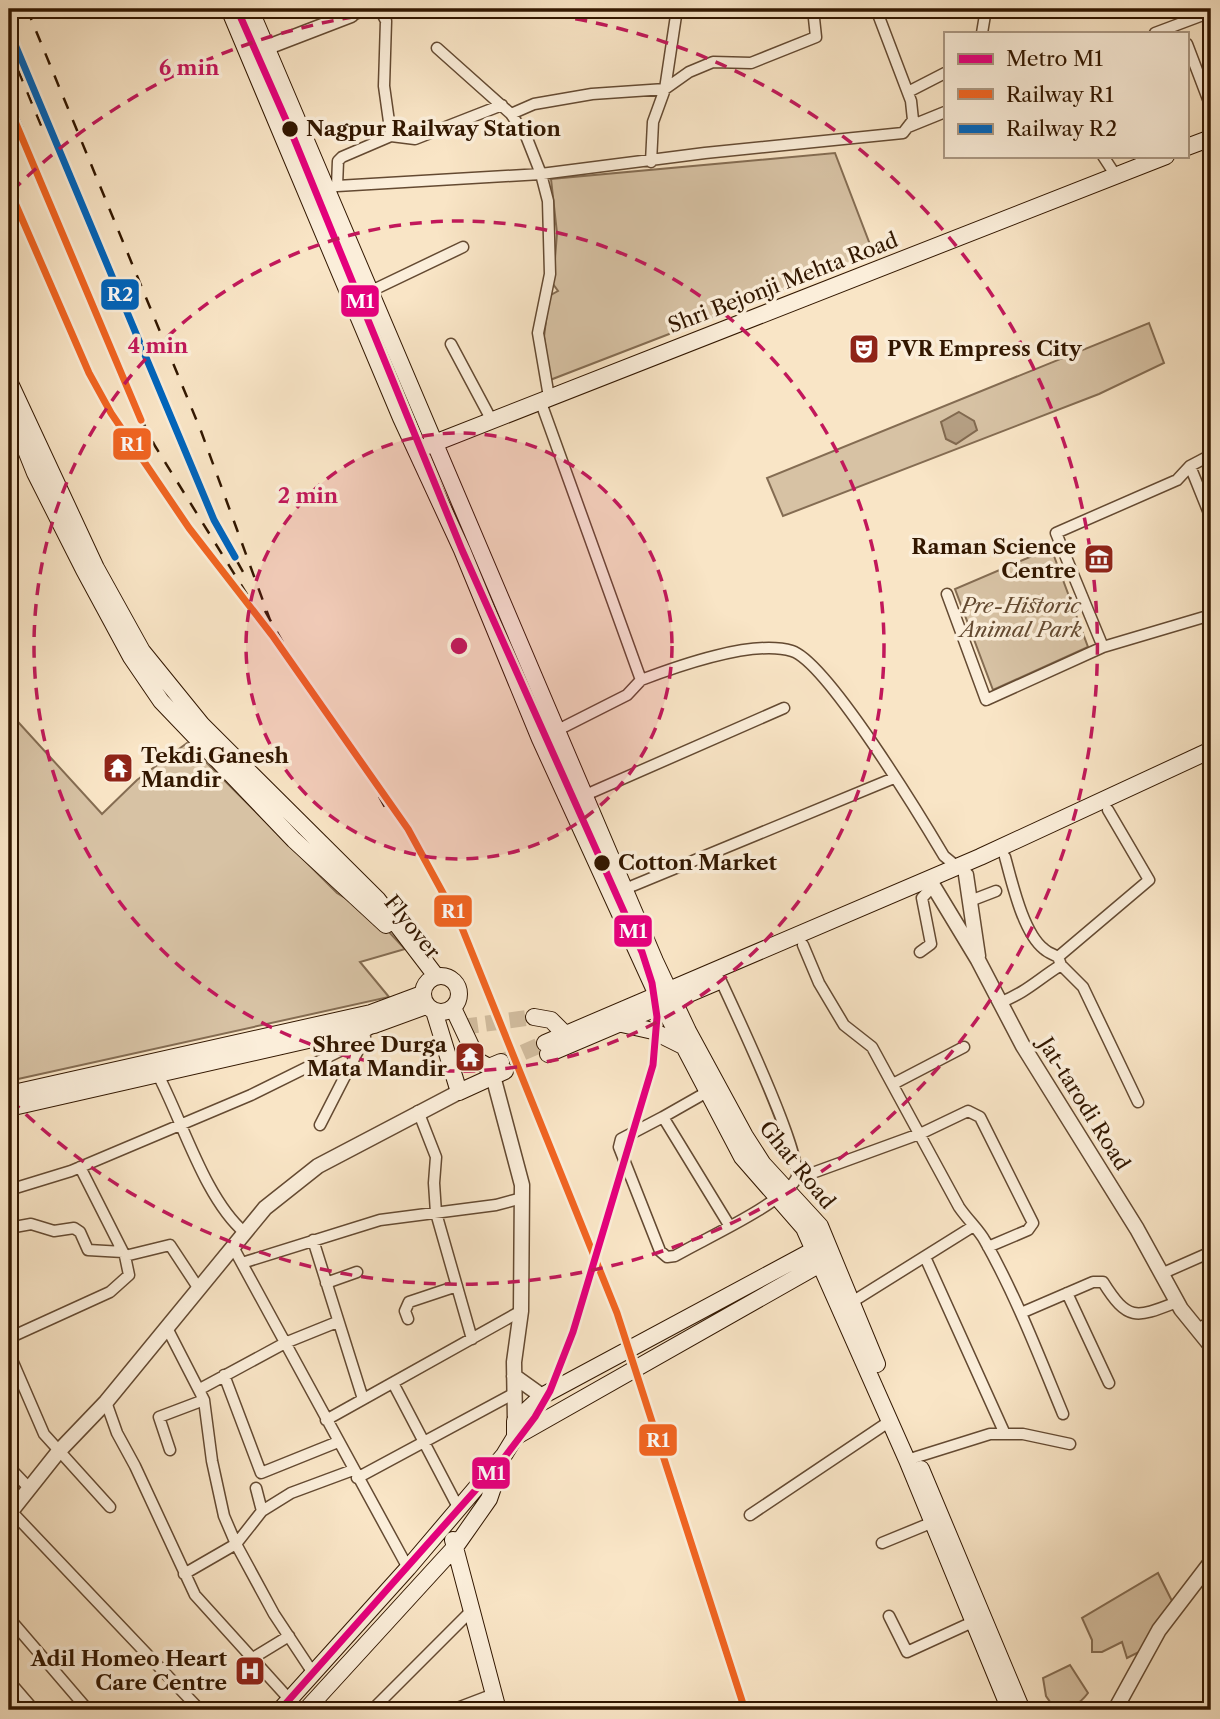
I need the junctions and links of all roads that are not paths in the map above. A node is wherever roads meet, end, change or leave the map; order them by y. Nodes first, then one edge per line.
1 (229, 9) edge
2 (250, 9) edge
3 (370, 9) edge
4 (380, 9) edge
5 (677, 9) edge
6 (813, 9) edge
7 (876, 9) edge
8 (986, 9) edge
9 (350, 12) edge
10 (1211, 12) edge
11 (1181, 29) edge
12 (982, 32) edge
13 (1162, 32) edge
14 (267, 46) junction
15 (1188, 47) edge
16 (437, 48) dead end
17 (247, 51) junction
18 (944, 74) edge
19 (665, 89) junction
20 (908, 92) junction
21 (502, 105) junction
22 (1211, 107) edge
23 (944, 112) edge
24 (510, 114) junction
25 (908, 127) junction
26 (391, 136) junction
27 (1211, 138) edge
28 (1188, 148) edge
29 (1105, 158) edge
30 (1161, 158) edge
31 (651, 162) junction
32 (541, 174) junction
33 (1116, 176) junction
34 (331, 186) junction
35 (305, 191) junction
36 (463, 247) dead end
37 (369, 292) junction
38 (451, 344) dead end
39 (9, 381) edge
40 (545, 398) junction
41 (9, 408) edge
42 (491, 419) junction
43 (436, 443) junction
44 (415, 451) junction
45 (1211, 455) edge
46 (1190, 466) junction
47 (1211, 518) edge
48 (485, 559) junction
49 (467, 567) junction
50 (947, 594) dead end
51 (1211, 615) edge
52 (1103, 647) junction
53 (641, 680) junction
54 (784, 708) dead end
55 (555, 732) junction
56 (540, 739) junction
57 (1211, 750) edge
58 (1211, 762) edge
59 (894, 778) junction
60 (576, 799) junction
61 (1108, 810) junction
62 (1005, 857) junction
63 (961, 871) junction
64 (610, 874) junction
65 (931, 882) junction
66 (995, 888) dead end
67 (625, 889) junction
68 (970, 898) junction
69 (803, 945) junction
70 (920, 952) dead end
71 (770, 954) junction
72 (978, 960) junction
73 (1059, 961) junction
74 (721, 981) junction
75 (428, 990) junction
76 (665, 998) junction
77 (999, 1003) junction
78 (453, 1007) junction
79 (534, 1017) tunnel mouth
80 (371, 1023) junction
81 (622, 1024) junction
82 (462, 1027) junction
83 (439, 1034) junction
84 (566, 1035) junction
85 (681, 1045) junction
86 (964, 1047) dead end
87 (155, 1068) junction
88 (497, 1069) junction
89 (893, 1084) junction
90 (459, 1092) junction
91 (706, 1092) junction
92 (9, 1094) edge
93 (1138, 1102) dead end
94 (9, 1108) edge
95 (418, 1111) junction
96 (663, 1117) junction
97 (180, 1125) junction
98 (320, 1125) dead end
99 (922, 1133) junction
100 (80, 1167) junction
101 (787, 1188) junction
102 (9, 1190) edge
103 (522, 1198) junction
104 (436, 1213) junction
105 (729, 1225) junction
106 (972, 1227) junction
107 (9, 1228) edge
108 (804, 1228) junction
109 (245, 1233) junction
110 (313, 1240) junction
111 (233, 1247) junction
112 (988, 1247) junction
113 (1211, 1252) edge
114 (124, 1254) junction
115 (925, 1257) junction
116 (824, 1258) junction
117 (242, 1263) junction
118 (799, 1265) junction
119 (357, 1272) dead end
120 (1161, 1274) junction
121 (326, 1283) junction
122 (457, 1286) junction
123 (199, 1289) junction
124 (1067, 1293) junction
125 (1177, 1301) junction
126 (852, 1302) junction
127 (521, 1311) junction
128 (1021, 1313) junction
129 (408, 1319) dead end
130 (337, 1322) junction
131 (1211, 1322) edge
132 (167, 1328) junction
133 (1198, 1329) junction
134 (9, 1338) edge
135 (472, 1339) junction
136 (285, 1343) junction
137 (1211, 1346) edge
138 (9, 1353) edge
139 (224, 1375) junction
140 (514, 1376) junction
141 (393, 1383) junction
142 (1110, 1383) dead end
143 (202, 1394) junction
144 (513, 1395) junction
145 (542, 1395) junction
146 (363, 1399) junction
147 (106, 1402) junction
148 (1063, 1414) dead end
149 (326, 1420) junction
150 (890, 1421) junction
151 (515, 1429) junction
152 (1005, 1434) junction
153 (338, 1442) junction
154 (424, 1443) junction
155 (1070, 1444) dead end
156 (170, 1450) dead end
157 (59, 1451) junction
158 (504, 1455) junction
159 (912, 1459) junction
160 (9, 1467) edge
161 (355, 1474) junction
162 (256, 1488) dead end
163 (30, 1489) junction
164 (110, 1507) dead end
165 (459, 1509) junction
166 (262, 1511) junction
167 (10, 1513) edge
168 (750, 1515) dead end
169 (936, 1520) junction
170 (447, 1525) junction
171 (883, 1543) dead end
172 (236, 1544) junction
173 (456, 1546) junction
174 (1211, 1562) edge
175 (408, 1568) junction
176 (184, 1574) junction
177 (472, 1610) junction
178 (889, 1616) dead end
179 (9, 1618) edge
180 (978, 1620) junction
181 (289, 1636) junction
182 (253, 1658) junction
183 (310, 1678) junction
184 (9, 1681) edge
185 (494, 1694) junction
186 (285, 1705) edge
187 (312, 1707) edge
188 (34, 1710) edge
189 (88, 1710) edge
190 (200, 1710) edge
191 (372, 1710) edge
192 (452, 1710) edge
193 (498, 1710) edge
194 (1010, 1710) edge
195 (1022, 1710) edge
196 (1115, 1710) edge

1 - 17 main road, Ghat Road
2 - 14 main road, Ghat Road
3 - 9 street
4 - 26 street
5 - 19 street
6 - 19 street
7 - 20 street
8 - 12 street
9 - 14 street
10 - 11 street
11 - 13 street
14 - 17 street
14 - 34 main road, Ghat Road
15 - 22 street
16 - 21 street
17 - 35 main road, Ghat Road
18 - 20 street
19 - 24 street
19 - 31 street
20 - 25 street
21 - 24 street
21 - 26 street
23 - 25 street
24 - 32 street
25 - 31 street
26 - 34 street
27 - 28 main road
29 - 33 street
30 - 33 main road, Shri Bejonji Mehta Road
31 - 32 street
32 - 34 street
32 - 40 street
33 - 40 main road, Shri Bejonji Mehta Road
34 - 35 street
34 - 37 main road, Ghat Road
35 - 44 main road, Ghat Road
36 - 37 street
37 - 43 main road, Ghat Road
38 - 42 street
39 - 75 main road
40 - 42 main road, Shri Bejonji Mehta Road
40 - 53 street
41 - 75 main road, Flyover
42 - 43 main road, Shri Bejonji Mehta Road
43 - 44 main road, Shri Bejonji Mehta Road
43 - 48 main road, Ghat Road
44 - 49 main road, Ghat Road
45 - 46 street
46 - 47 street
46 - 52 street
48 - 49 main road
48 - 55 main road, Ghat Road
49 - 56 main road, Ghat Road
50 - 52 street
51 - 52 street
53 - 55 street
53 - 59 street
54 - 60 street
55 - 56 street
55 - 60 main road, Ghat Road
56 - 60 main road, Ghat Road
57 - 63 main road
58 - 61 main road
59 - 63 street
59 - 67 street
60 - 64 main road, Ghat Road
61 - 62 main road
61 - 73 street
62 - 63 main road
62 - 73 street
63 - 65 main road
63 - 68 street
64 - 67 main road, Ghat Road
64 - 76 main road, Ghat Road
65 - 69 main road
65 - 70 street
65 - 71 main road
65 - 72 street, Jat-tarodi Road
66 - 68 street
67 - 76 main road, Ghat Road
68 - 72 street
69 - 71 main road
69 - 89 street
71 - 74 main road
71 - 76 main road
72 - 77 street, Jat-tarodi Road
73 - 77 street
73 - 93 street
74 - 76 main road
74 - 101 street
75 - 78 main road
75 - 78 main road
75 - 80 main road
75 - 83 main road
76 - 81 main road
76 - 84 main road
76 - 85 main road, Ghat Road
76 - 101 main road, Ghat Road
77 - 120 street, Jat-tarodi Road
78 - 82 main road
79 - 84 main road
80 - 87 main road
80 - 97 street
80 - 98 street
81 - 84 main road
81 - 85 main road
82 - 83 main road
82 - 88 main road
83 - 90 main road
85 - 91 main road, Ghat Road
86 - 89 street
87 - 92 main road
87 - 94 main road
87 - 97 street
88 - 90 main road
88 - 103 street
89 - 99 street
90 - 95 street
91 - 96 street
91 - 101 main road, Ghat Road
95 - 104 street
95 - 109 street
96 - 105 street
96 - 105 street
97 - 100 street
97 - 109 street
99 - 101 street
99 - 106 street
99 - 112 street
100 - 102 street
100 - 114 street
101 - 105 street
101 - 108 main road, Ghat Road
101 - 116 main road, Ghat Road
103 - 104 street
103 - 127 street
104 - 110 street
104 - 122 street
106 - 112 street
106 - 115 street
107 - 114 street
108 - 116 main road, Ghat Road
108 - 118 main road
109 - 111 street
110 - 117 street
110 - 121 street
111 - 117 street
111 - 123 street
112 - 128 street
113 - 120 street
114 - 123 street
114 - 134 street
115 - 126 street
115 - 152 street
116 - 118 main road
116 - 118 main road
116 - 126 main road, Ghat Road
116 - 150 main road, Ghat Road
117 - 136 street
118 - 145 main road
118 - 151 main road
119 - 121 street
120 - 125 street, Jat-tarodi Road
121 - 130 street
122 - 129 street
122 - 135 street
123 - 132 street
124 - 125 street
124 - 128 street
124 - 142 street
125 - 133 street, Jat-tarodi Road
126 - 159 main road, Ghat Road
127 - 135 street
127 - 140 street
128 - 148 street
130 - 136 street
130 - 146 street
131 - 133 street
132 - 143 street
132 - 147 street
133 - 137 street, Jat-tarodi Road
135 - 141 street
136 - 139 street
136 - 149 street
138 - 157 street
139 - 143 street
139 - 153 street
140 - 144 street
140 - 145 street
141 - 146 street
141 - 154 street
143 - 156 street
143 - 172 street
144 - 151 street
144 - 154 street
145 - 151 main road
146 - 149 street
147 - 157 street
147 - 176 street
149 - 153 street
150 - 159 main road, Ghat Road
150 - 168 street
151 - 158 main road
152 - 155 street
152 - 159 street
153 - 161 street
154 - 161 street
154 - 165 street
157 - 163 street
157 - 164 street
158 - 165 main road
158 - 173 main road
159 - 169 main road, Ghat Road
160 - 163 street
161 - 166 street
161 - 175 street
162 - 166 street
163 - 167 street
165 - 170 main road
166 - 172 street
167 - 190 street
169 - 171 street
169 - 180 main road, Ghat Road
170 - 173 main road
170 - 175 main road
172 - 176 street
172 - 181 street
173 - 177 main road
173 - 187 main road
174 - 196 street
175 - 183 main road
176 - 182 street
177 - 185 main road
177 - 191 street
178 - 180 street
179 - 189 street
180 - 194 main road, Ghat Road
180 - 195 main road, Ghat Road
181 - 182 street
181 - 183 street
182 - 186 street
183 - 186 main road
183 - 187 street
184 - 188 street
185 - 192 street
185 - 193 main road

